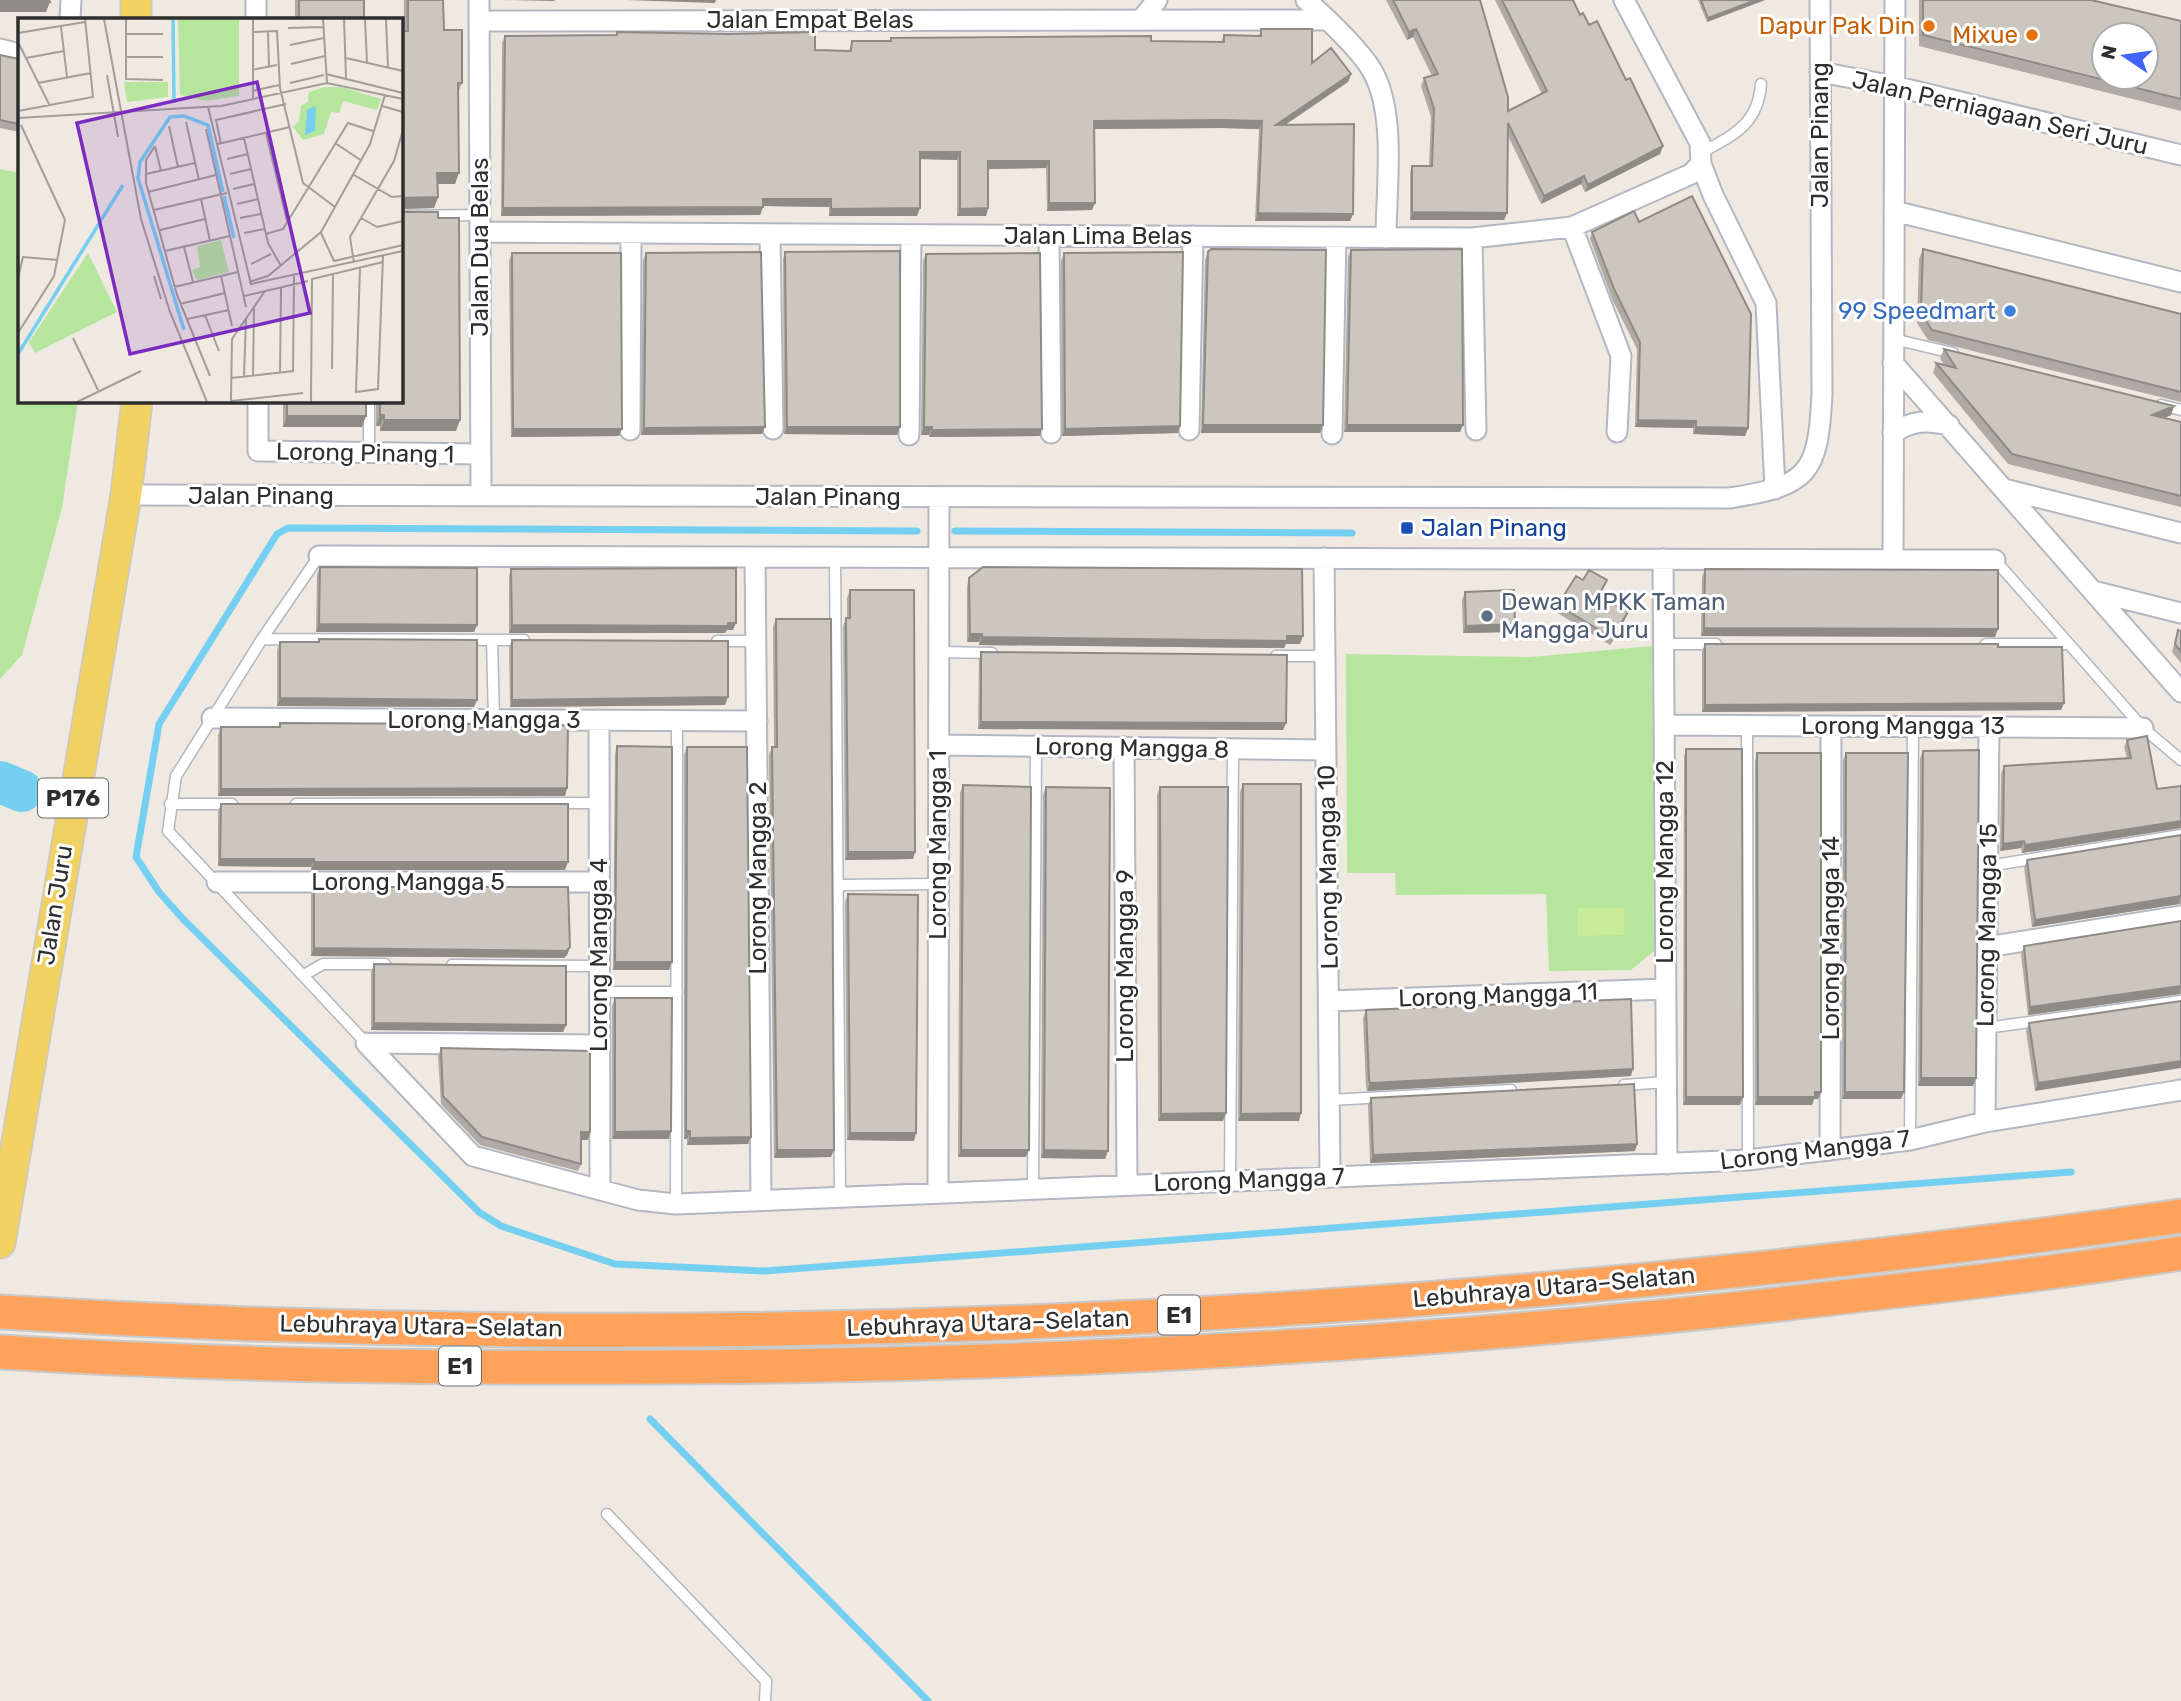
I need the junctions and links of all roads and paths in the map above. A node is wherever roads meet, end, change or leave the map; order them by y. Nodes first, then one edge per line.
1 (71, 0) edge
2 (136, 0) edge
3 (256, 0) edge
4 (479, 0) edge
5 (1157, 0) edge
6 (1306, 0) edge
7 (1624, 0) edge
8 (1820, 0) edge
9 (1895, 0) edge
10 (70, 18) edge
11 (136, 18) edge
12 (256, 18) edge
13 (1141, 20) junction
14 (1328, 20) junction
15 (479, 21) junction
16 (0, 49) edge
17 (18, 54) edge
18 (1819, 72) junction
19 (1761, 84) dead end
20 (1894, 86) junction
21 (2181, 155) edge
22 (1701, 158) junction
23 (1894, 211) junction
24 (402, 216) edge
25 (480, 224) junction
26 (1572, 227) junction
27 (631, 233) junction
28 (770, 234) junction
29 (911, 235) junction
30 (1049, 236) junction
31 (1193, 236) junction
32 (1336, 237) junction
33 (1386, 237) junction
34 (1472, 238) junction
35 (2181, 282) edge
36 (1894, 338) junction
37 (1959, 355) edge
38 (1893, 363) junction
39 (137, 402) edge
40 (258, 402) edge
41 (369, 402) edge
42 (2155, 403) edge
43 (2181, 410) edge
44 (1949, 425) junction
45 (773, 429) dead end
46 (630, 430) dead end
47 (1189, 430) dead end
48 (1476, 430) dead end
49 (1617, 432) dead end
50 (1051, 433) dead end
51 (1893, 433) junction
52 (1332, 434) dead end
53 (909, 435) dead end
54 (369, 453) junction
55 (481, 454) junction
56 (1775, 489) junction
57 (2004, 489) junction
58 (481, 494) junction
59 (126, 495) junction
60 (939, 497) junction
61 (2181, 533) edge
62 (319, 555) joint
63 (755, 556) junction
64 (835, 556) junction
65 (939, 557) junction
66 (1324, 558) junction
67 (1663, 559) junction
68 (1893, 559) junction
69 (1995, 559) joint
70 (2093, 591) junction
71 (2181, 613) edge
72 (262, 639) junction
73 (492, 640) junction
74 (534, 640) edge
75 (700, 641) edge
76 (756, 641) junction
77 (1664, 644) junction
78 (1733, 644) edge
79 (1971, 644) edge
80 (2068, 644) junction
81 (940, 652) junction
82 (1009, 653) edge
83 (1270, 656) edge
84 (1325, 656) junction
85 (2181, 692) edge
86 (212, 718) junction
87 (494, 720) junction
88 (599, 720) junction
89 (677, 721) junction
90 (757, 721) junction
91 (1664, 725) junction
92 (1747, 725) junction
93 (1831, 726) junction
94 (1913, 726) junction
95 (1989, 727) junction
96 (2143, 728) junction
97 (939, 745) junction
98 (1036, 746) junction
99 (1124, 747) junction
100 (1233, 749) junction
101 (1326, 750) junction
102 (2181, 760) edge
103 (599, 803) junction
104 (170, 804) junction
105 (239, 804) edge
106 (281, 804) edge
107 (2181, 835) edge
108 (1988, 866) junction
109 (217, 882) junction
110 (599, 882) junction
111 (938, 884) junction
112 (840, 885) junction
113 (2181, 916) edge
114 (1987, 947) junction
115 (392, 964) edge
116 (433, 965) edge
117 (599, 966) junction
118 (304, 975) junction
119 (1666, 989) junction
120 (600, 992) junction
121 (677, 992) junction
122 (1329, 1001) junction
123 (2181, 1001) edge
124 (1986, 1028) junction
125 (366, 1043) junction
126 (600, 1045) junction
127 (1667, 1082) junction
128 (1613, 1085) edge
129 (1519, 1090) edge
130 (2181, 1090) edge
131 (1330, 1100) junction
132 (1985, 1122) junction
133 (1910, 1140) junction
134 (1830, 1150) junction
135 (1748, 1160) junction
136 (1667, 1164) junction
137 (1330, 1177) junction
138 (1230, 1181) junction
139 (1126, 1185) junction
140 (600, 1189) junction
141 (1033, 1189) junction
142 (938, 1193) junction
143 (840, 1197) junction
144 (761, 1200) junction
145 (676, 1204) junction
146 (2181, 1216) edge
147 (0, 1244) edge
148 (2181, 1253) edge
149 (0, 1312) edge
150 (0, 1352) edge
151 (607, 1514) dead end
152 (765, 1701) edge

1 - 10 street
2 - 11 main road
3 - 12 street
4 - 15 street, Jalan Dua Belas
5 - 13 street
6 - 14 street
7 - 22 street
8 - 18 street, Jalan Pinang
9 - 20 street
13 - 14 street, Jalan Empat Belas
13 - 15 street, Jalan Empat Belas
14 - 33 street
15 - 25 street, Jalan Dua Belas
16 - 17 street
18 - 20 street, Jalan Perniagaan Seri Juru
18 - 56 street, Jalan Pinang
19 - 22 lane
20 - 21 street, Jalan Perniagaan Seri Juru
20 - 23 street
22 - 26 street, Jalan Lima Belas
22 - 56 street
23 - 35 street
23 - 36 street
24 - 25 lane
25 - 27 street, Jalan Lima Belas
25 - 55 street, Jalan Dua Belas
26 - 34 street, Jalan Lima Belas
26 - 49 street
27 - 28 street, Jalan Lima Belas
27 - 46 street
28 - 29 street, Jalan Lima Belas
28 - 45 street
29 - 30 street, Jalan Lima Belas
29 - 53 street
30 - 31 street, Jalan Lima Belas
30 - 50 street
31 - 32 street, Jalan Lima Belas
31 - 47 street
32 - 33 street, Jalan Lima Belas
32 - 52 street
33 - 34 street, Jalan Lima Belas
34 - 48 street
36 - 37 lane
36 - 38 street
38 - 44 street
38 - 51 street
39 - 59 main road, Jalan Juru / P176
40 - 54 street, Lorong Pinang 1
41 - 54 lane
42 - 43 lane
44 - 51 street
44 - 57 street
51 - 68 street
54 - 55 street, Lorong Pinang 1
55 - 58 street, Jalan Dua Belas
56 - 60 street, Jalan Pinang
57 - 61 street
57 - 70 street
58 - 59 street, Jalan Pinang
58 - 60 street, Jalan Pinang
59 - 147 main road, Jalan Juru / P176
60 - 65 street, Lorong Mangga 1
62 - 63 street
62 - 72 lane
63 - 64 street
63 - 76 street, Lorong Mangga 2
64 - 65 street
64 - 112 lane
65 - 66 street
65 - 81 street, Lorong Mangga 1
66 - 67 street
66 - 84 street, Lorong Mangga 10
67 - 68 street
67 - 77 street, Lorong Mangga 12
68 - 69 street
69 - 80 lane
70 - 71 street
70 - 85 street
72 - 73 lane
72 - 86 lane
73 - 74 lane
73 - 87 lane
75 - 76 lane
76 - 90 street, Lorong Mangga 2
77 - 78 lane
77 - 91 street, Lorong Mangga 12
79 - 80 lane
80 - 96 lane
81 - 82 lane
81 - 97 street, Lorong Mangga 1
83 - 84 lane
84 - 101 street, Lorong Mangga 10
86 - 87 street, Lorong Mangga 3
86 - 104 lane
87 - 88 street, Lorong Mangga 3
88 - 89 street, Lorong Mangga 3
88 - 103 street, Lorong Mangga 4
89 - 90 street, Lorong Mangga 3
89 - 121 lane
90 - 144 street, Lorong Mangga 2
91 - 92 street, Lorong Mangga 13
91 - 119 street, Lorong Mangga 12
92 - 93 street, Lorong Mangga 13
92 - 135 lane
93 - 94 street, Lorong Mangga 13
93 - 134 street, Lorong Mangga 14
94 - 95 street, Lorong Mangga 13
94 - 133 lane
95 - 96 street, Lorong Mangga 13
95 - 108 street, Lorong Mangga 15
96 - 102 lane
97 - 98 street, Lorong Mangga 8
97 - 111 street, Lorong Mangga 1
98 - 99 street, Lorong Mangga 8
98 - 141 lane
99 - 100 street, Lorong Mangga 8
99 - 139 street, Lorong Mangga 9
100 - 101 street, Lorong Mangga 8
100 - 138 lane
101 - 122 street, Lorong Mangga 10
103 - 106 lane
103 - 110 street, Lorong Mangga 4
104 - 105 lane
104 - 109 lane
107 - 108 lane
108 - 114 street, Lorong Mangga 15
109 - 110 street, Lorong Mangga 5
109 - 118 lane
110 - 117 street, Lorong Mangga 4
111 - 112 lane
111 - 142 street, Lorong Mangga 1
112 - 143 lane
113 - 114 street
114 - 124 street, Lorong Mangga 15
115 - 118 lane
116 - 117 lane
117 - 120 street, Lorong Mangga 4
118 - 125 lane
119 - 122 street, Lorong Mangga 11
119 - 127 street, Lorong Mangga 12
120 - 121 lane
120 - 126 street, Lorong Mangga 4
121 - 145 lane
122 - 131 street, Lorong Mangga 10
123 - 124 lane
124 - 132 street, Lorong Mangga 15
125 - 126 street
125 - 140 street, Lorong Mangga 7
126 - 140 street, Lorong Mangga 4
127 - 128 lane
127 - 136 street, Lorong Mangga 12
129 - 131 lane
130 - 132 street, Lorong Mangga 7
131 - 137 street, Lorong Mangga 10
132 - 133 street, Lorong Mangga 7
133 - 134 street, Lorong Mangga 7
134 - 135 street, Lorong Mangga 7
135 - 136 street, Lorong Mangga 7
136 - 137 street, Lorong Mangga 7
137 - 138 street, Lorong Mangga 7
138 - 139 street, Lorong Mangga 7
139 - 141 street, Lorong Mangga 7
140 - 145 street, Lorong Mangga 7
141 - 142 street, Lorong Mangga 7
142 - 143 street, Lorong Mangga 7
143 - 144 street, Lorong Mangga 7
144 - 145 street, Lorong Mangga 7
146 - 149 highway, Lebuhraya Utara–Selatan / E1
148 - 150 highway, Lebuhraya Utara–Selatan / E1
151 - 152 lane

